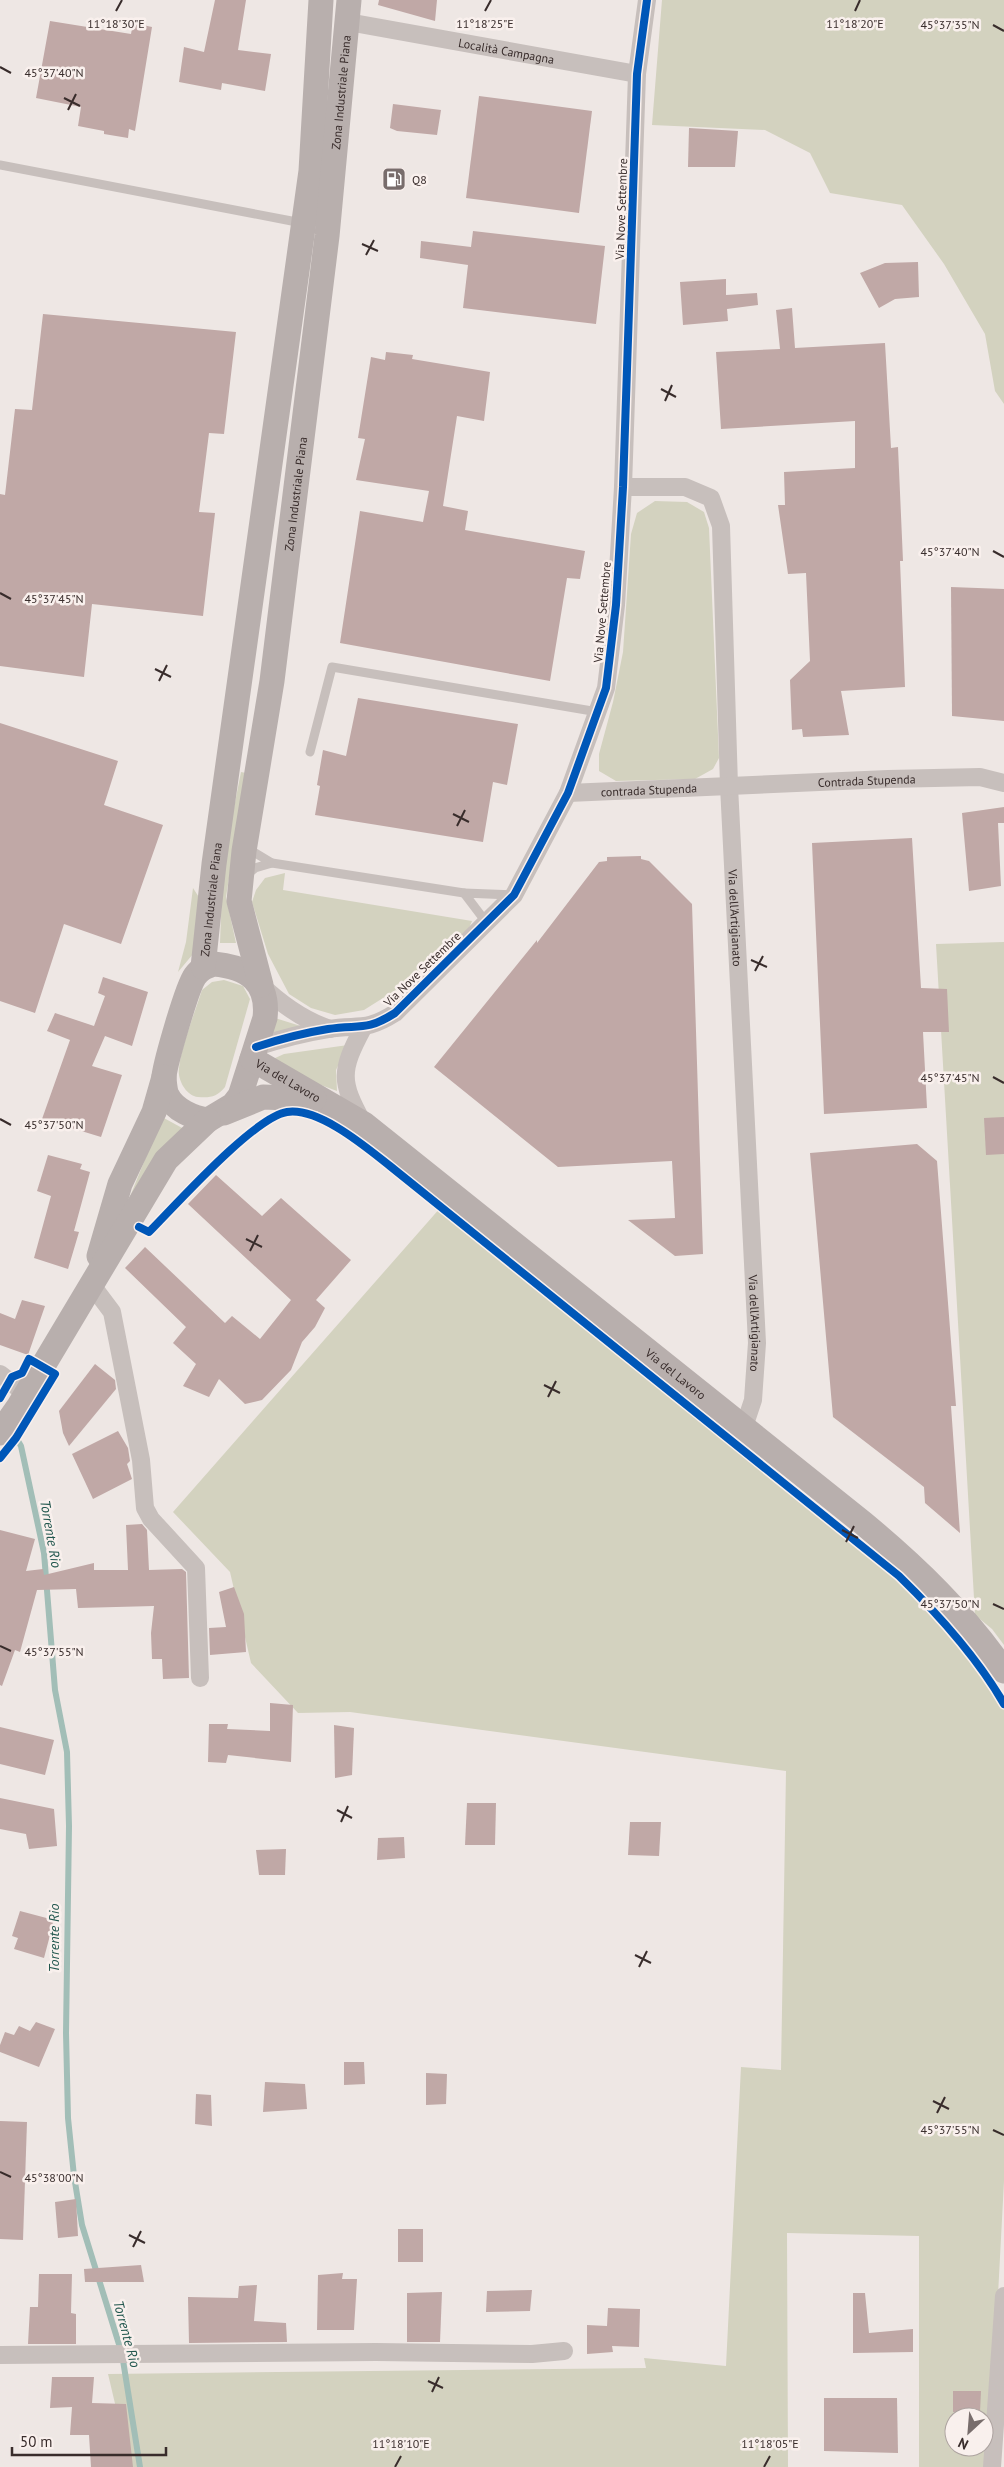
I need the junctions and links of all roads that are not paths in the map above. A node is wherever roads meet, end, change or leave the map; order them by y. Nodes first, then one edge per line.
1 (321, 0) edge
2 (647, 0) edge
3 (349, 11) edge
4 (637, 74) junction
5 (0, 165) edge
6 (304, 223) junction
7 (623, 487) junction
8 (598, 712) junction
9 (310, 752) dead end
10 (1004, 783) edge
11 (729, 786) junction
12 (568, 792) junction
13 (245, 847) junction
14 (272, 863) junction
15 (241, 880) junction
16 (464, 893) junction
17 (514, 895) junction
18 (486, 922) junction
19 (203, 967) junction
20 (261, 985) junction
21 (363, 1028) junction
22 (331, 1029) junction
23 (254, 1053) junction
24 (164, 1076) junction
25 (326, 1101) junction
26 (213, 1118) junction
27 (364, 1124) junction
28 (91, 1284) junction
29 (0, 1374) edge
30 (23, 1400) junction
31 (744, 1427) junction
32 (0, 1433) edge
33 (1004, 1671) edge
34 (200, 1678) dead end
35 (1004, 2296) edge
36 (564, 2351) dead end
37 (0, 2355) edge
38 (992, 2467) edge

1 - 6 main road, Zona Industriale Piana
2 - 4 street, Via Nove Settembre
3 - 4 street, Località Campagna
3 - 13 main road, Zona Industriale Piana
4 - 7 street, Via Nove Settembre
5 - 6 lane
6 - 19 main road, Zona Industriale Piana
7 - 8 street, Via Nove Settembre
7 - 11 street, Via dell'Artigianato
8 - 9 lane
8 - 12 street, Via Nove Settembre
10 - 11 street, Contrada Stupenda
11 - 12 street, contrada Stupenda
11 - 31 street, Via dell'Artigianato
12 - 17 street, Via Nove Settembre
13 - 14 lane
13 - 15 main road, Zona Industriale Piana
14 - 15 lane
14 - 16 lane
15 - 20 main road, Zona Industriale Piana
16 - 17 lane
16 - 18 lane
17 - 18 street, Via Nove Settembre
18 - 21 street, Via Nove Settembre
19 - 20 main road
19 - 24 main road
20 - 22 street, Via Nove Settembre
20 - 23 main road, Zona Industriale Piana
21 - 22 street, Via Nove Settembre
21 - 27 street
22 - 23 street, Via Nove Settembre
23 - 25 main road, Via del Lavoro
23 - 26 main road, Zona Industriale Piana
24 - 26 main road
24 - 28 main road
25 - 26 main road, Via del Lavoro
25 - 27 main road, Via del Lavoro
26 - 28 main road, Zona Industriale Piana
27 - 31 main road, Via del Lavoro
28 - 30 main road
28 - 34 street
29 - 30 street
30 - 32 main road
31 - 33 main road, Via del Lavoro
35 - 38 street
36 - 37 street

